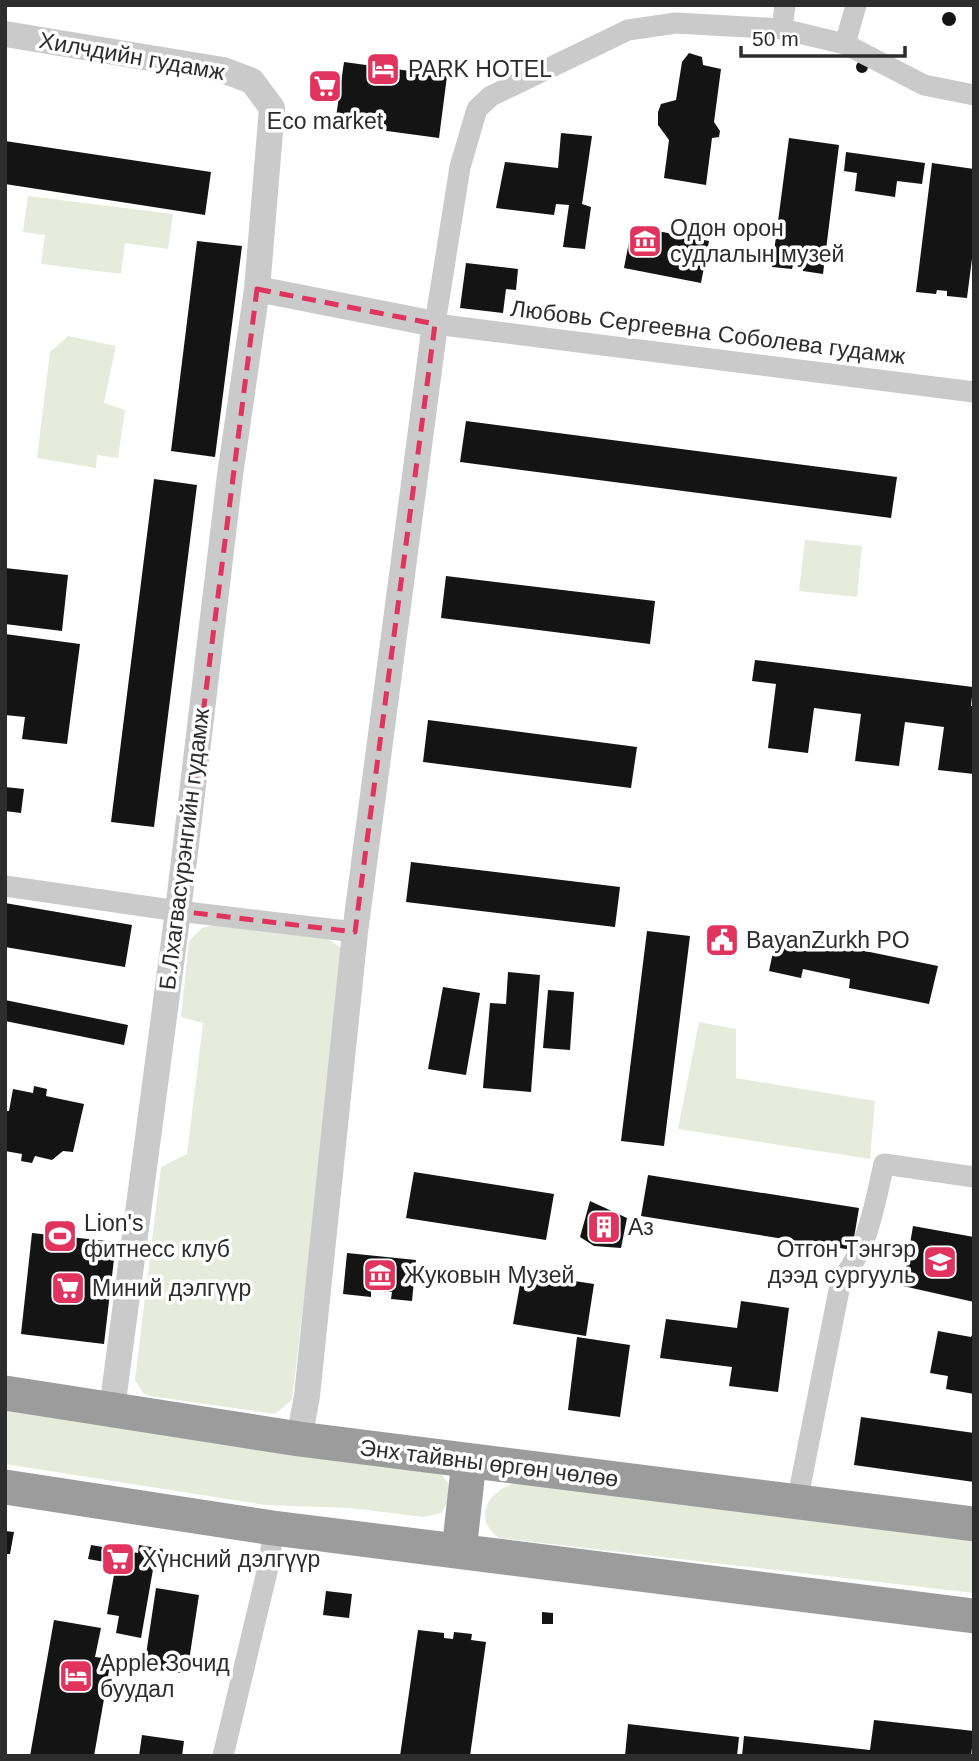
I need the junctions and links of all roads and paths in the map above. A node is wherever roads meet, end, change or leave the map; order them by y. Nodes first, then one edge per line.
1 (785, 5) edge
2 (856, 5) edge
3 (782, 29) junction
4 (5, 34) edge
5 (845, 44) junction
6 (974, 95) edge
7 (257, 289) junction
8 (435, 324) junction
9 (974, 391) edge
10 (5, 886) edge
11 (178, 911) junction
12 (355, 932) junction
13 (974, 1177) edge
14 (5, 1393) edge
15 (113, 1409) junction
16 (299, 1439) junction
17 (469, 1461) junction
18 (5, 1487) edge
19 (797, 1502) junction
20 (974, 1524) edge
21 (273, 1528) junction
22 (458, 1551) junction
23 (974, 1616) edge
24 (223, 1756) edge

1 - 3 street
2 - 5 street
3 - 5 street
3 - 8 street
4 - 7 street, Хилчдийн гудамж
5 - 6 street
7 - 8 street
7 - 11 street, Б.Лхагвасүрэнгийн гудамж
8 - 9 street, Любовь Сергеевна Соболева гудамж
8 - 12 street
10 - 11 street
11 - 12 street
11 - 15 street, Б.Лхагвасүрэнгийн гудамж
12 - 16 street
13 - 19 street
14 - 15 highway, Энх тайвны өргөн чөлөө
15 - 16 highway, Энх тайвны өргөн чөлөө
16 - 17 highway, Энх тайвны өргөн чөлөө
17 - 19 highway, Энх тайвны өргөн чөлөө
17 - 22 highway
18 - 21 highway
19 - 20 highway, Энх тайвны өргөн чөлөө
21 - 22 highway
21 - 24 street
22 - 23 highway

